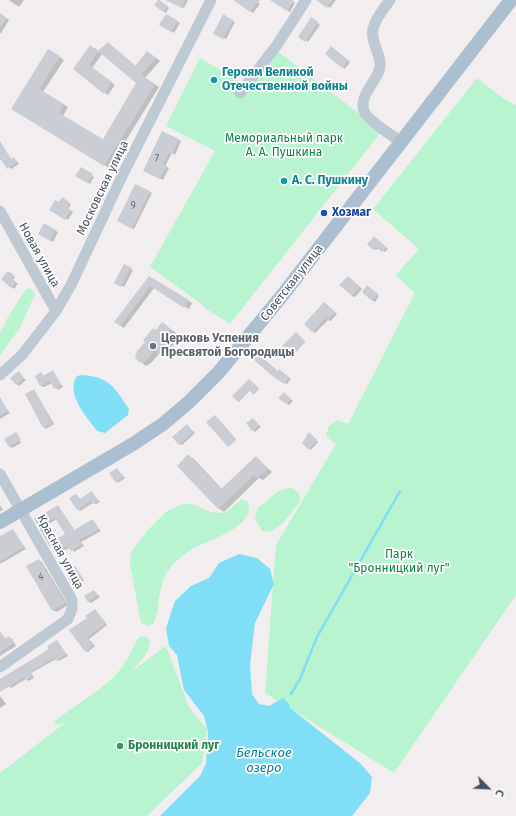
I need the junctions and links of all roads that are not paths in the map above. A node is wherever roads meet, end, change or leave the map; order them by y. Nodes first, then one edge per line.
1 (211, 0) edge
2 (306, 0) edge
3 (390, 0) edge
4 (511, 0) edge
5 (240, 93) dead end
6 (401, 142) junction
7 (0, 211) edge
8 (56, 311) junction
9 (0, 376) edge
10 (0, 474) edge
11 (21, 510) junction
12 (0, 522) edge
13 (0, 667) edge

1 - 8 street, Московская улица
2 - 5 street
3 - 6 street
4 - 6 main road, Советская улица
6 - 11 main road, Советская улица
7 - 8 street, Новая улица
8 - 9 street, Московская улица
10 - 11 street, Красная улица
11 - 12 main road, Советская улица
11 - 13 street, Красная улица

